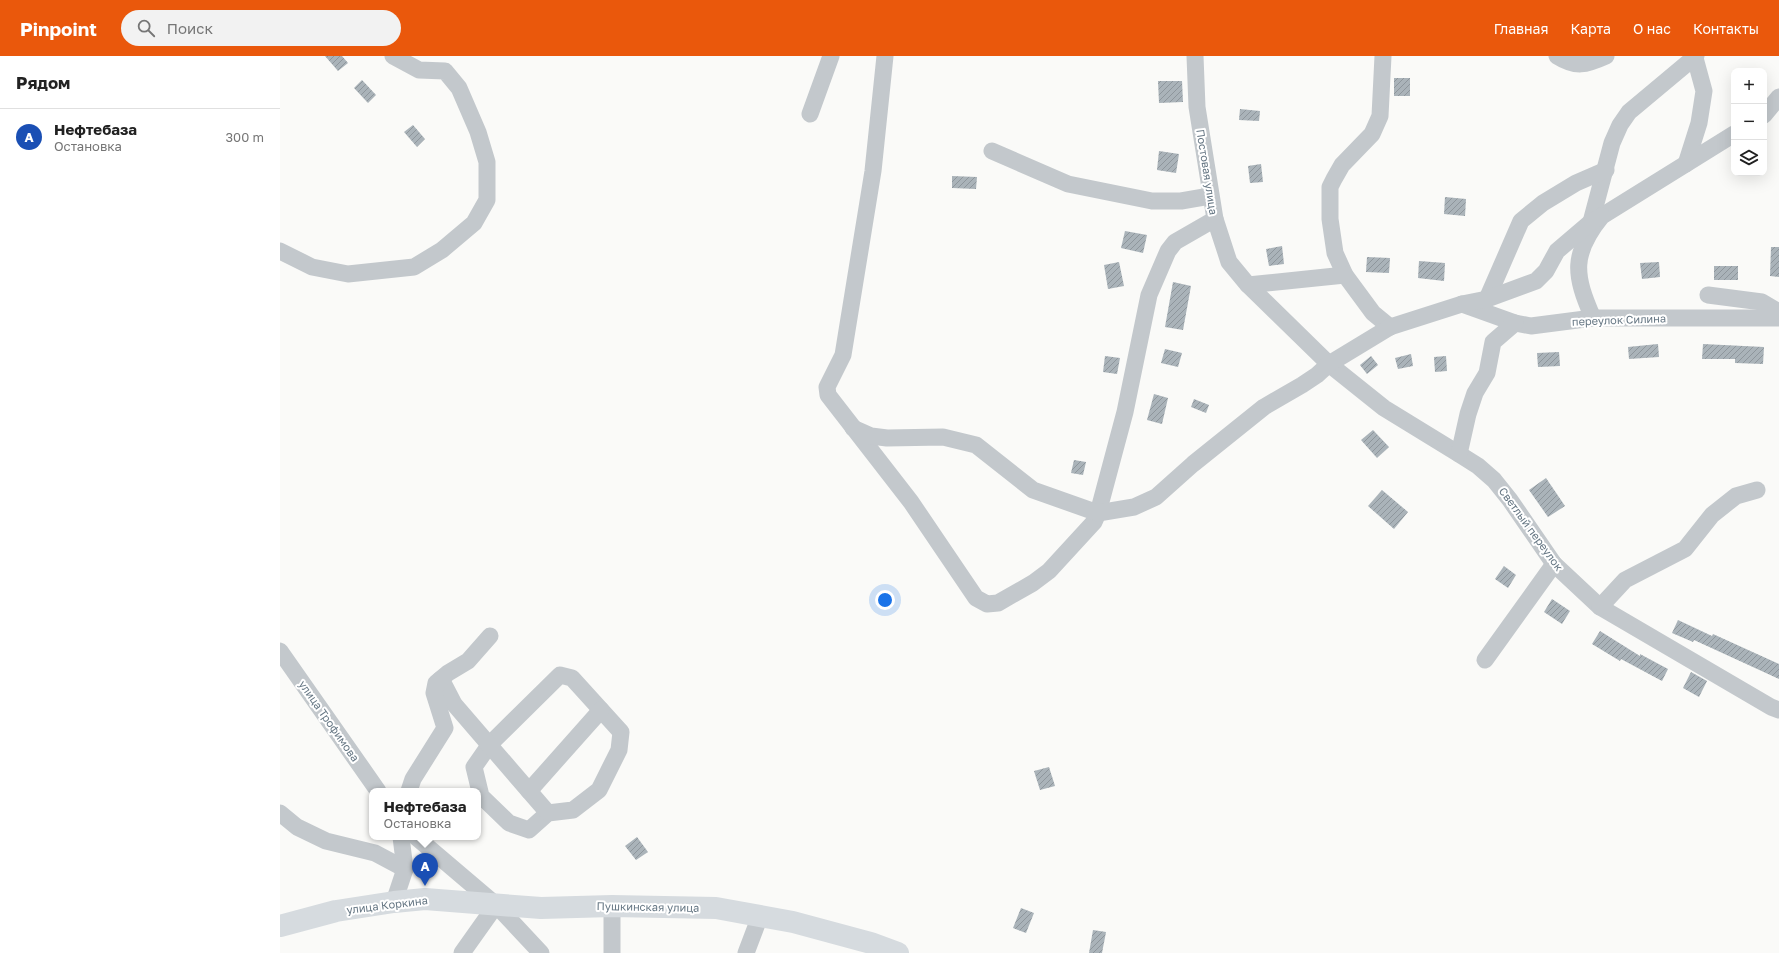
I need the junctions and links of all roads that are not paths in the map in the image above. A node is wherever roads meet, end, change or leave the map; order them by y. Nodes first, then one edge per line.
1 (393, 56) edge
2 (831, 56) edge
3 (886, 56) edge
4 (1195, 56) edge
5 (1383, 56) edge
6 (1557, 56) edge
7 (1606, 56) edge
8 (1696, 57) edge
9 (1779, 97) edge
10 (1767, 111) edge
11 (810, 114) dead end
12 (1731, 136) edge
13 (992, 151) dead end
14 (1686, 164) junction
15 (1606, 170) junction
16 (1210, 196) junction
17 (1214, 219) junction
18 (1596, 219) junction
19 (280, 250) edge
20 (1345, 275) junction
21 (1248, 285) junction
22 (1708, 295) dead end
23 (1487, 299) junction
24 (1462, 304) junction
25 (1779, 312) edge
26 (1593, 318) junction
27 (1779, 318) edge
28 (1515, 323) junction
29 (1390, 327) junction
30 (1329, 364) junction
31 (852, 428) junction
32 (1459, 454) junction
33 (1757, 490) dead end
34 (1098, 513) junction
35 (1554, 564) junction
36 (1600, 607) junction
37 (490, 636) dead end
38 (280, 651) edge
39 (1485, 660) dead end
40 (441, 679) junction
41 (601, 710) junction
42 (1779, 710) edge
43 (446, 728) junction
44 (490, 744) junction
45 (376, 788) edge
46 (410, 788) edge
47 (479, 788) edge
48 (529, 791) junction
49 (481, 796) edge
50 (548, 813) junction
51 (280, 814) edge
52 (401, 840) edge
53 (420, 840) edge
54 (406, 869) junction
55 (394, 902) junction
56 (496, 905) junction
57 (612, 906) junction
58 (760, 916) junction
59 (280, 926) edge
60 (462, 953) edge
61 (541, 953) edge
62 (612, 953) edge
63 (746, 953) edge
64 (898, 953) edge

1 - 19 street
2 - 11 street
3 - 31 street
4 - 16 street, Постовая улица
5 - 20 street
6 - 7 street
8 - 14 street
8 - 15 street
9 - 10 street
12 - 14 street
13 - 16 street
14 - 18 street
15 - 18 street
15 - 23 street
16 - 17 street, Постовая улица
17 - 21 street, Постовая улица
17 - 34 street
18 - 23 street
18 - 26 street
20 - 21 street
20 - 29 street
21 - 30 street, Постовая улица
22 - 25 street
23 - 24 street
24 - 28 street, переулок Силина
24 - 29 street
26 - 27 street, переулок Силина
26 - 28 street, переулок Силина
28 - 32 street
29 - 30 street
30 - 32 street, Светлый переулок
30 - 34 street
31 - 34 street
31 - 34 street
32 - 35 street, Светлый переулок
33 - 36 street
35 - 36 street, Светлый переулок
35 - 39 street
36 - 42 street, Светлый переулок
37 - 40 street
38 - 45 street, улица Трофимова
40 - 43 street
40 - 44 street
41 - 44 street
41 - 48 street
41 - 50 street
43 - 44 street
43 - 46 street
44 - 47 street
44 - 48 street
48 - 50 street
49 - 50 street
51 - 54 street
52 - 54 street
53 - 56 street
54 - 55 street
55 - 56 main road, улица Коркина
55 - 59 main road, улица Коркина
56 - 57 main road, Пушкинская улица
56 - 60 street
56 - 61 street
57 - 58 main road, Пушкинская улица
57 - 62 street
58 - 63 street
58 - 64 main road, Пушкинская улица

